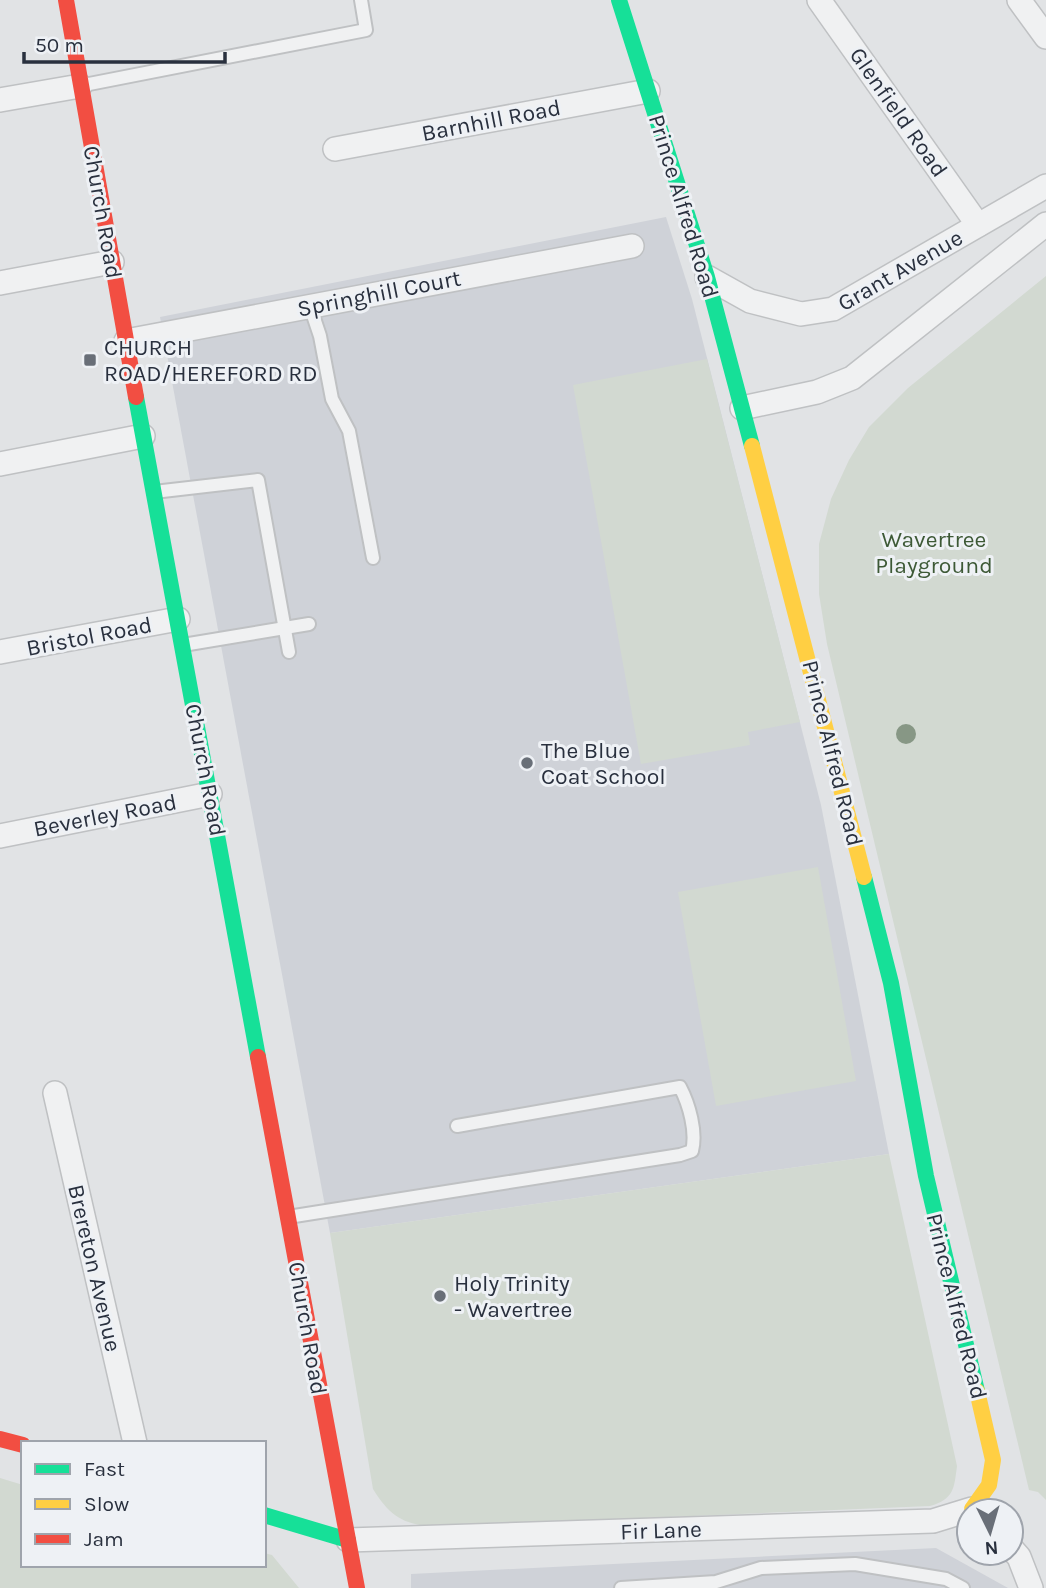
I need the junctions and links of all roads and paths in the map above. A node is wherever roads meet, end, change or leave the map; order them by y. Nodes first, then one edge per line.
1 (66, 0) edge
2 (360, 0) edge
3 (619, 0) edge
4 (819, 0) edge
5 (1019, 0) edge
6 (1046, 37) edge
7 (80, 86) junction
8 (648, 90) junction
9 (0, 100) edge
10 (335, 149) dead end
11 (1046, 186) edge
12 (1046, 224) edge
13 (978, 225) junction
14 (632, 246) dead end
15 (112, 262) junction
16 (707, 277) junction
17 (0, 283) edge
18 (310, 306) junction
19 (126, 341) junction
20 (742, 408) junction
21 (143, 436) junction
22 (0, 464) edge
23 (154, 492) junction
24 (373, 558) dead end
25 (178, 619) junction
26 (309, 624) dead end
27 (286, 628) junction
28 (183, 645) junction
29 (0, 652) edge
30 (289, 652) dead end
31 (210, 794) junction
32 (0, 836) edge
33 (55, 1093) dead end
34 (457, 1126) dead end
35 (289, 1217) junction
36 (0, 1439) edge
37 (135, 1441) edge
38 (21, 1444) edge
39 (982, 1497) edge
40 (955, 1515) edge
41 (266, 1516) edge
42 (348, 1540) junction
43 (1023, 1567) edge
44 (358, 1588) edge
45 (621, 1588) edge
46 (963, 1588) edge
47 (1031, 1588) edge

1 - 7 street, Church Road
2 - 7 lane
3 - 8 street, Prince Alfred Road
4 - 13 street, Glenfield Road
5 - 6 street
7 - 9 street
7 - 15 street, Church Road
8 - 10 street, Barnhill Road
8 - 16 street, Prince Alfred Road
11 - 13 street, Grant Avenue
12 - 20 street, Grant Avenue
13 - 16 street, Grant Avenue
14 - 18 street, Springhill Court
15 - 17 street
15 - 19 street, Church Road
16 - 20 street, Prince Alfred Road
18 - 19 street, Springhill Court
18 - 24 lane
19 - 21 street, Church Road
20 - 39 street, Prince Alfred Road
21 - 22 street
21 - 23 street, Church Road
23 - 25 street, Church Road
23 - 27 lane
25 - 28 street, Church Road
25 - 29 street, Bristol Road
26 - 27 lane
27 - 28 lane
27 - 30 lane
28 - 31 street, Church Road
31 - 32 street, Beverley Road
31 - 35 street, Church Road
33 - 37 street, Brereton Avenue
34 - 35 lane
35 - 42 street, Church Road
36 - 38 street
40 - 42 street, Fir Lane
41 - 42 street
42 - 44 street, Church Road
43 - 47 street
45 - 46 lane

